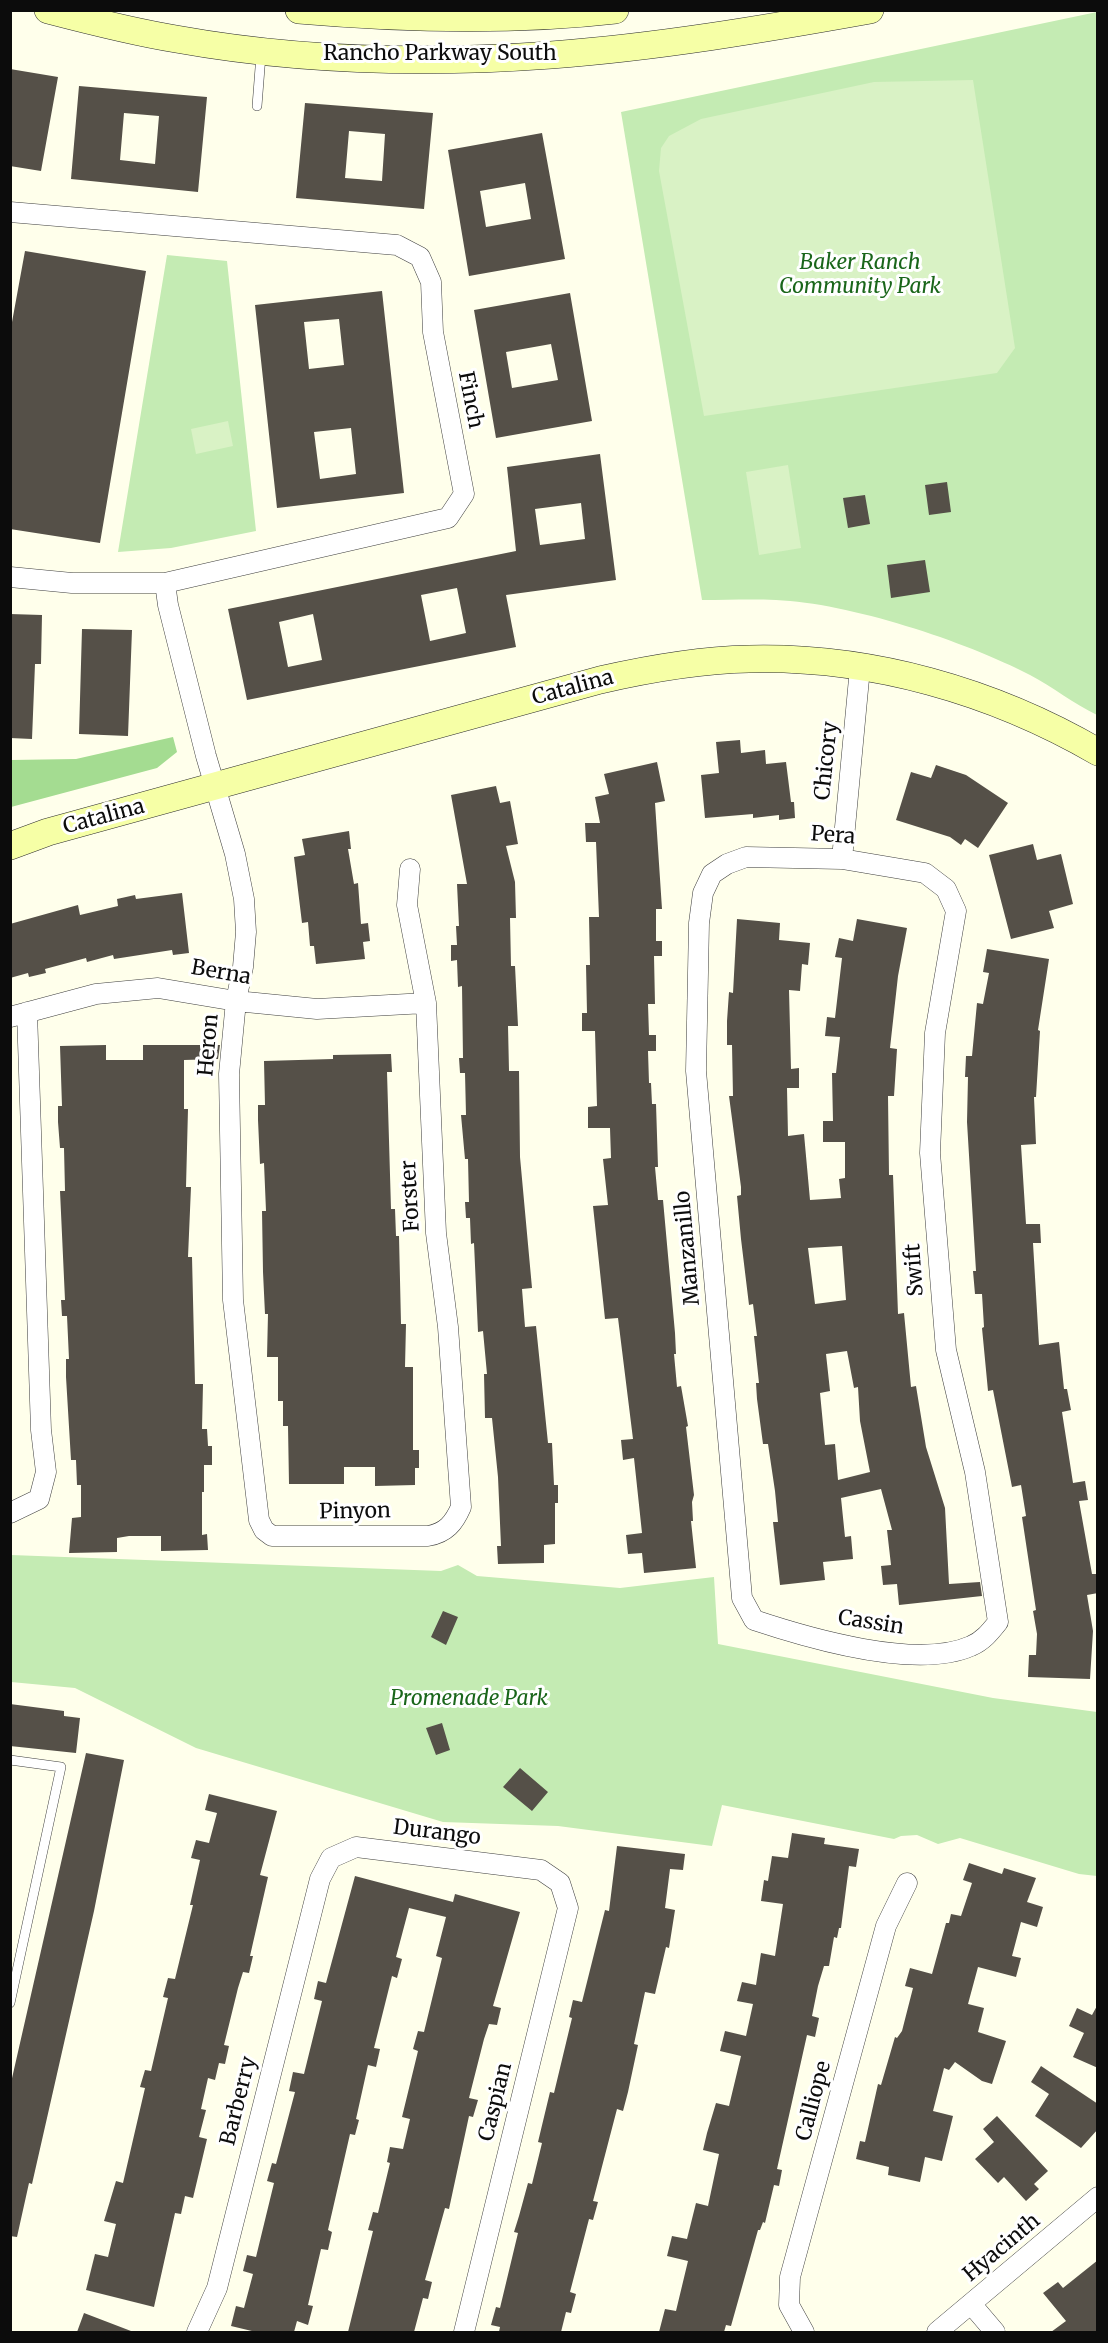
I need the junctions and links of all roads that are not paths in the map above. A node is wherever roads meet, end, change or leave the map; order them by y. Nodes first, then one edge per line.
1 (48, 10) edge
2 (299, 10) edge
3 (615, 10) edge
4 (870, 10) edge
5 (261, 50) junction
6 (257, 106) dead end
7 (10, 212) edge
8 (10, 577) edge
9 (165, 583) junction
10 (860, 668) junction
11 (1098, 752) edge
12 (215, 786) junction
13 (48, 832) junction
14 (10, 836) edge
15 (10, 846) edge
16 (842, 859) junction
17 (410, 869) dead end
18 (703, 893) joint
19 (956, 911) joint
20 (236, 1001) junction
21 (426, 1003) junction
22 (19, 1014) edge
23 (10, 1513) edge
24 (259, 1520) joint
25 (455, 1521) joint
26 (742, 1598) joint
27 (998, 1622) joint
28 (10, 1760) edge
29 (320, 1879) joint
30 (560, 1883) joint
31 (907, 1883) dead end
32 (10, 2003) edge
33 (1098, 2197) edge
34 (972, 2305) junction
35 (197, 2332) edge
36 (464, 2332) edge
37 (804, 2332) edge
38 (937, 2332) edge
39 (995, 2332) edge

1 - 5 street, Rancho Parkway South
2 - 3 street, Rancho Parkway South
4 - 5 street, Rancho Parkway South
5 - 6 lane
7 - 9 street, Finch
8 - 9 street, Finch
9 - 12 street, Heron
10 - 11 street, Catalina
10 - 12 street, Catalina
10 - 16 street, Chicory
12 - 13 street, Catalina
12 - 20 street, Heron
13 - 14 street, Catalina
13 - 15 street, Catalina
16 - 18 street, Pera
16 - 19 street, Pera
17 - 21 street, Forster
18 - 26 street, Manzanillo
19 - 27 street, Swift
20 - 21 street, Berna
20 - 22 street, Berna
20 - 24 street, Heron
21 - 25 street, Forster
22 - 23 street
24 - 25 street, Pinyon
26 - 27 street, Cassin
28 - 32 lane
29 - 30 street, Durango
29 - 35 street, Barberry
30 - 36 street, Caspian
31 - 37 street, Calliope
33 - 34 street, Hyacinth
34 - 38 street, Hyacinth
34 - 39 street

